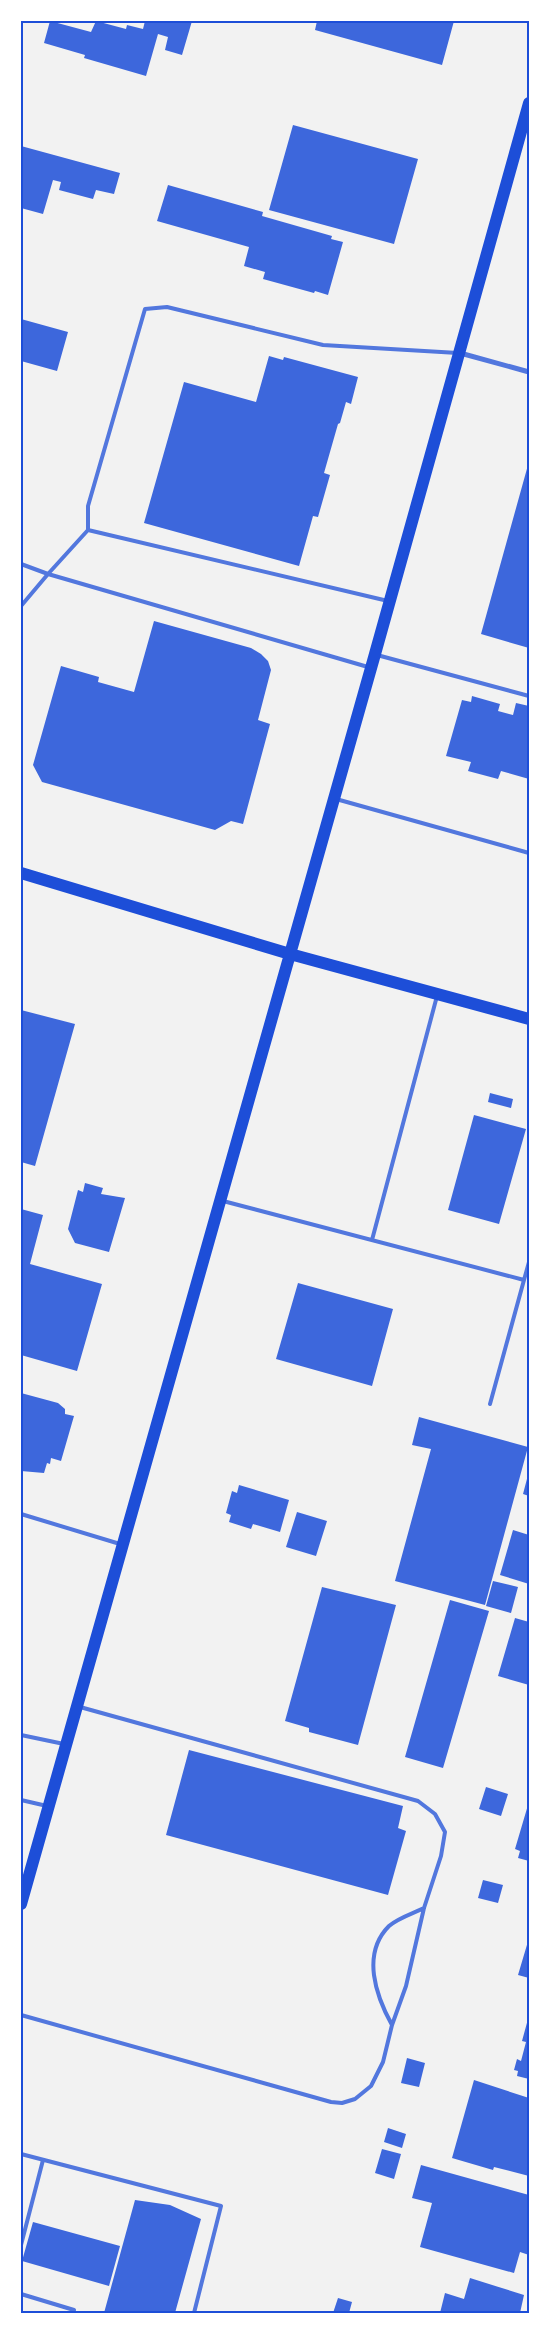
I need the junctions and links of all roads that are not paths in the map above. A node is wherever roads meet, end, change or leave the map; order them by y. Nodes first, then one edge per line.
1 (529, 103) edge
2 (460, 353) junction
3 (529, 372) edge
4 (88, 530) junction
5 (21, 564) edge
6 (48, 574) junction
7 (390, 602) junction
8 (21, 606) edge
9 (375, 654) junction
10 (371, 668) junction
11 (529, 696) edge
12 (334, 798) junction
13 (529, 853) edge
14 (21, 873) edge
15 (290, 954) junction
16 (437, 994) junction
17 (529, 1019) edge
18 (221, 1200) junction
19 (372, 1240) junction
20 (529, 1262) edge
21 (524, 1280) junction
22 (490, 1404) dead end
23 (21, 1514) edge
24 (123, 1545) junction
25 (78, 1706) junction
26 (21, 1736) edge
27 (66, 1744) junction
28 (21, 1800) edge
29 (49, 1806) junction
30 (21, 1904) edge
31 (424, 1908) junction
32 (21, 2014) edge
33 (392, 2025) junction
34 (21, 2154) edge
35 (43, 2160) junction
36 (21, 2244) edge
37 (21, 2294) edge
38 (74, 2313) edge
39 (194, 2313) edge

1 - 2 main road
2 - 3 street
2 - 4 lane
2 - 7 main road
4 - 6 lane
4 - 7 lane
5 - 6 lane
6 - 8 lane
6 - 10 lane
7 - 9 main road
9 - 10 main road
9 - 11 lane
10 - 12 main road
12 - 13 lane
12 - 15 main road
14 - 15 main road
15 - 16 main road
15 - 18 main road
16 - 17 main road
16 - 19 lane
18 - 19 lane
18 - 24 main road
19 - 21 lane
20 - 21 lane
21 - 22 lane
23 - 24 lane
24 - 25 main road
25 - 27 main road
25 - 31 lane
26 - 27 lane
27 - 29 main road
28 - 29 lane
29 - 30 main road
31 - 33 lane
31 - 33 lane
32 - 33 lane
34 - 35 lane
35 - 36 lane
35 - 39 lane
37 - 38 lane

